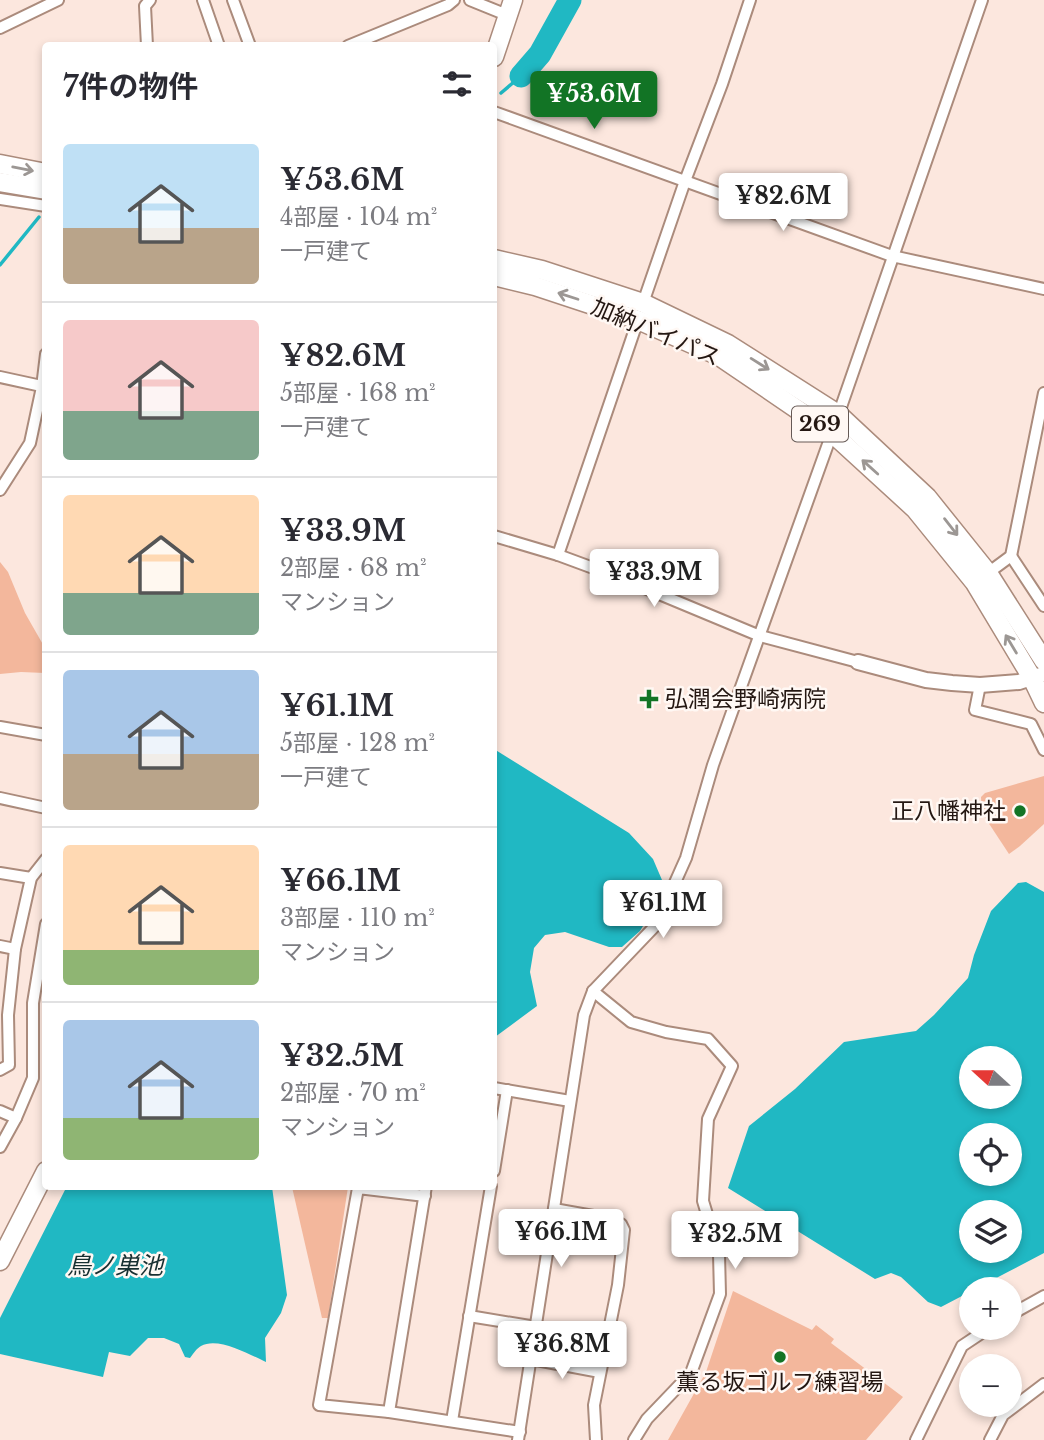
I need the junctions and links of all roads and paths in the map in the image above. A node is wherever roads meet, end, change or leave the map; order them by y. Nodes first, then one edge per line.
1 (58, 0) edge
2 (150, 0) edge
3 (203, 0) edge
4 (233, 0) edge
5 (454, 0) edge
6 (470, 0) edge
7 (750, 0) edge
8 (982, 0) edge
9 (510, 8) edge
10 (0, 28) edge
11 (147, 42) edge
12 (218, 42) edge
13 (249, 42) edge
14 (360, 42) edge
15 (497, 48) edge
16 (497, 113) edge
17 (0, 164) edge
18 (42, 172) edge
19 (685, 181) junction
20 (0, 182) edge
21 (42, 189) edge
22 (0, 199) edge
23 (42, 205) edge
24 (892, 256) junction
25 (497, 260) edge
26 (497, 277) edge
27 (1044, 289) edge
28 (641, 312) junction
29 (0, 377) edge
30 (42, 387) edge
31 (1044, 393) edge
32 (42, 395) edge
33 (838, 414) junction
34 (832, 433) junction
35 (0, 490) edge
36 (497, 537) edge
37 (558, 555) junction
38 (1011, 556) junction
39 (988, 573) junction
40 (1044, 606) edge
41 (760, 636) junction
42 (1044, 661) edge
43 (858, 662) joint
44 (1038, 676) edge
45 (980, 685) junction
46 (1044, 703) edge
47 (0, 727) edge
48 (42, 734) edge
49 (1044, 750) edge
50 (0, 798) edge
51 (42, 807) edge
52 (42, 864) edge
53 (0, 873) edge
54 (31, 878) junction
55 (0, 946) edge
56 (42, 948) edge
57 (15, 949) junction
58 (593, 991) junction
59 (4, 1015) edge
60 (0, 1070) edge
61 (497, 1088) edge
62 (507, 1090) junction
63 (570, 1101) junction
64 (0, 1111) edge
65 (16, 1118) junction
66 (0, 1147) edge
67 (497, 1152) edge
68 (42, 1179) edge
69 (358, 1190) edge
70 (403, 1190) edge
71 (490, 1190) edge
72 (426, 1191) edge
73 (554, 1209) junction
74 (0, 1261) edge
75 (1044, 1296) edge
76 (1022, 1308) edge
77 (470, 1315) junction
78 (536, 1327) junction
79 (971, 1340) edge
80 (531, 1359) junction
81 (600, 1372) junction
82 (1044, 1384) edge
83 (389, 1412) junction
84 (452, 1421) junction
85 (519, 1436) edge
86 (596, 1440) edge
87 (634, 1440) edge
88 (916, 1440) edge
89 (990, 1440) edge

1 - 10 street
2 - 11 street
3 - 12 street
4 - 13 street
5 - 14 street
6 - 9 street
7 - 19 street
8 - 24 street
9 - 15 main road
16 - 19 street
17 -> 18 main road
19 - 24 street
19 - 28 street
20 - 21 main road
22 - 23 street
24 - 27 street
24 - 33 street
25 - 28 main road, 加納バイパス / 269
28 -> 26 main road, 加納バイパス / 269
28 -> 33 main road, 加納バイパス / 269
28 - 34 main road, 加納バイパス / 269
28 - 37 street
29 - 30 street
31 - 38 street
32 - 35 street
33 - 34 street
33 -> 39 main road, 加納バイパス / 269
34 - 41 street
44 -> 34 main road, 加納バイパス / 269
36 - 37 street
37 - 41 street
38 - 39 street
38 - 40 street
39 - 42 main road, 加納バイパス / 269
41 - 43 street
41 - 58 street
43 - 45 street
44 - 45 street
44 - 46 main road, 加納バイパス / 269
45 - 49 street
47 - 48 street
50 - 51 street
52 - 54 street
53 - 54 street
54 - 57 street
55 - 57 street
56 - 65 street
57 - 59 street
58 - 63 street
58 - 87 street
59 - 60 street
61 - 62 street
62 - 63 street
62 - 67 street
63 - 73 street
64 - 65 street
65 - 66 street
68 - 74 main road
69 - 83 street
70 - 72 street
71 - 77 street
72 - 83 street
73 - 78 street
73 - 81 street
75 - 76 street
77 - 78 street
77 - 84 street
78 - 80 street
79 - 88 street
80 - 81 street
80 - 85 street
81 - 86 street
82 - 89 street
83 - 84 street
84 - 85 street

